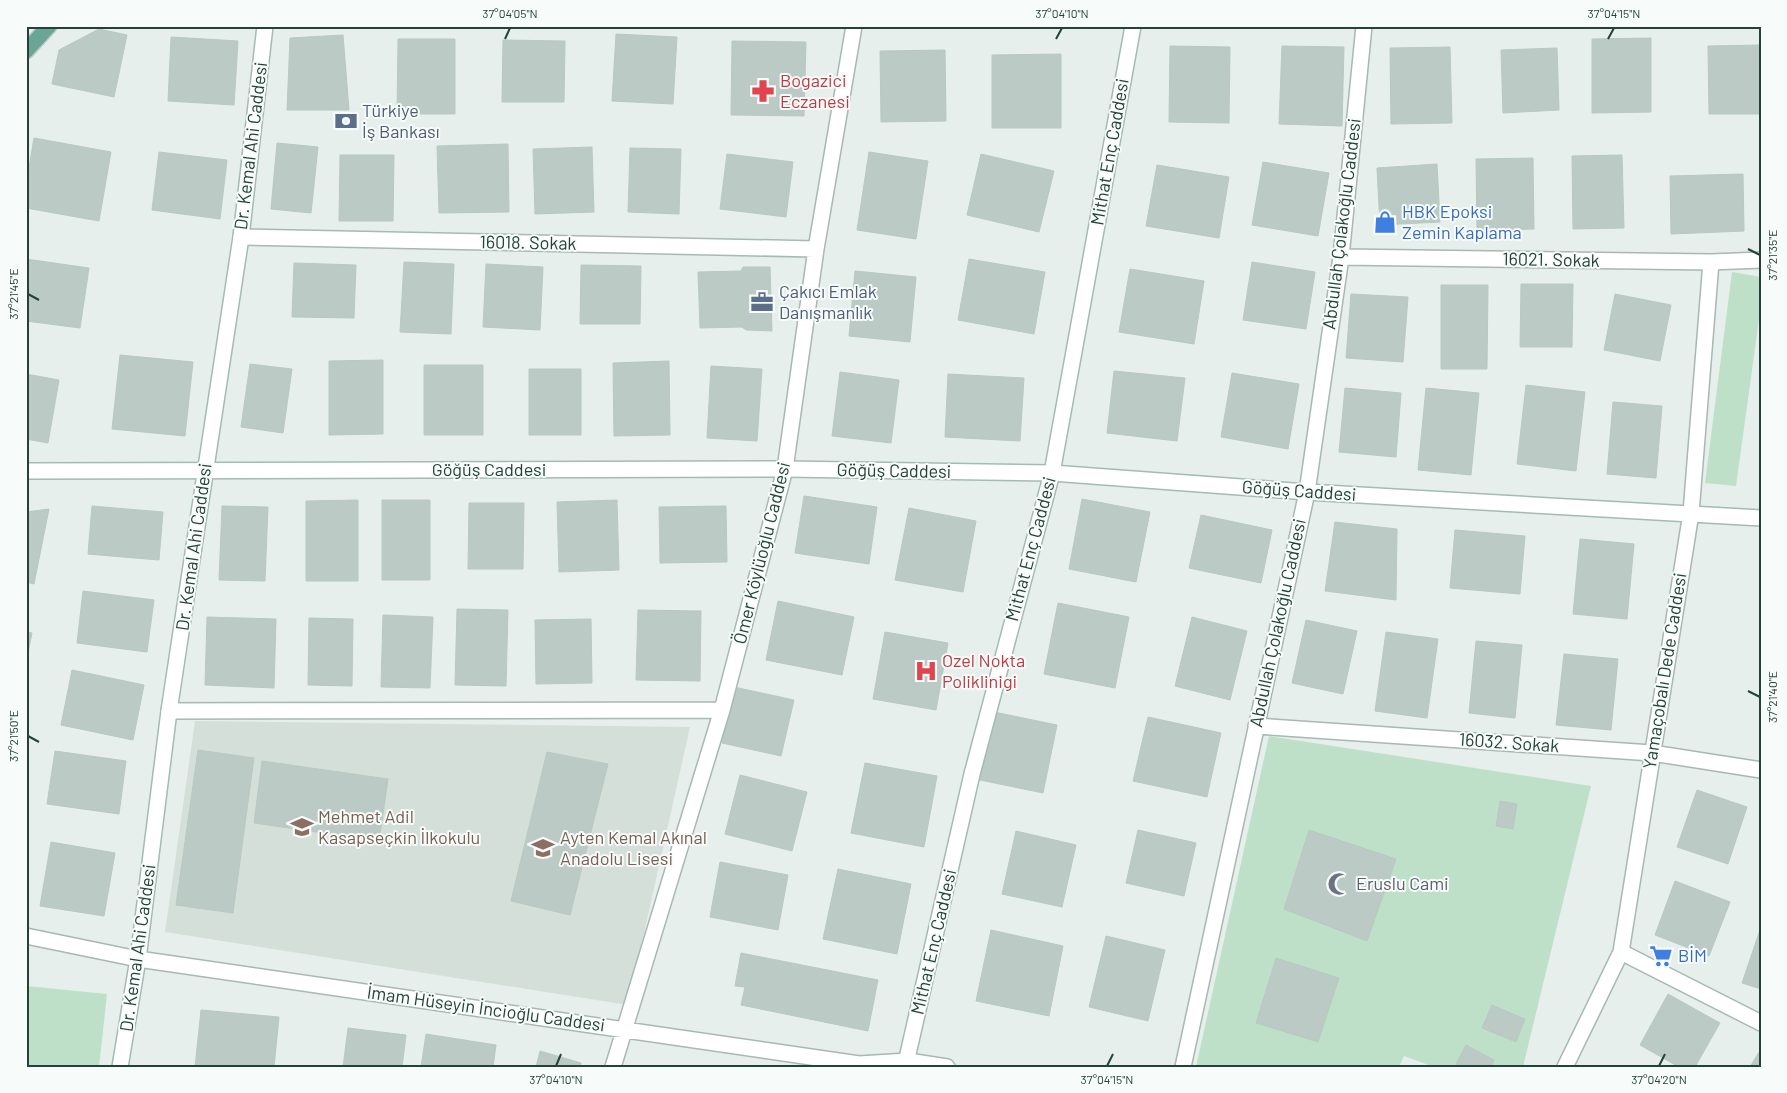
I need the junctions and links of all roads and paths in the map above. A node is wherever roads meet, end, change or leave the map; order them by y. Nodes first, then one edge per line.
1 (49, 26) edge
2 (265, 26) edge
3 (854, 26) edge
4 (1133, 26) edge
5 (1364, 26) edge
6 (26, 51) edge
7 (241, 237) junction
8 (816, 249) junction
9 (1341, 257) junction
10 (1761, 260) edge
11 (1711, 262) junction
12 (785, 469) junction
13 (26, 471) edge
14 (205, 471) junction
15 (1052, 473) junction
16 (1307, 492) junction
17 (1690, 512) junction
18 (1761, 517) edge
19 (722, 710) junction
20 (169, 711) junction
21 (1256, 726) junction
22 (1652, 753) junction
23 (1761, 770) edge
24 (26, 936) edge
25 (1620, 952) junction
26 (138, 959) junction
27 (1761, 1023) edge
28 (626, 1030) junction
29 (907, 1064) edge
30 (120, 1067) edge
31 (613, 1067) edge
32 (948, 1067) edge
33 (1183, 1067) edge
34 (1564, 1067) edge

1 - 6 main road
2 - 7 street, Dr. Kemal Ahi Caddesi
3 - 8 street, Ömer Köylüoğlu Caddesi
4 - 15 street, Mithat Enç Caddesi
5 - 9 street, Abdullah Çolakoğlu Caddesi
7 - 8 street, 16018. Sokak
7 - 14 street, Dr. Kemal Ahi Caddesi
8 - 12 street, Ömer Köylüoğlu Caddesi
9 - 11 street, 16021. Sokak
9 - 16 street, Abdullah Çolakoğlu Caddesi
10 - 11 street, 16021. Sokak
11 - 17 street, Yamaçobalı Dede Caddesi
12 - 14 street, Göğüş Caddesi
12 - 15 street, Göğüş Caddesi
12 - 19 street, Ömer Köylüoğlu Caddesi
13 - 14 street, Göğüş Caddesi
14 - 20 street, Dr. Kemal Ahi Caddesi
15 - 16 street, Göğüş Caddesi
15 - 29 street, Mithat Enç Caddesi
16 - 17 street, Göğüş Caddesi
16 - 21 street, Abdullah Çolakoğlu Caddesi
17 - 18 street, Göğüş Caddesi
17 - 22 street, Yamaçobalı Dede Caddesi
19 - 20 street
19 - 28 street, Ömer Köylüoğlu Caddesi
20 - 26 street, Dr. Kemal Ahi Caddesi
21 - 22 street, 16032. Sokak
21 - 33 street, Abdullah Çolakoğlu Caddesi
22 - 23 street, 16032. Sokak
22 - 25 street, Yamaçobalı Dede Caddesi
24 - 26 street, İmam Hüseyin İncioğlu Caddesi
25 - 27 street
25 - 34 street, Yamaçobalı Dede Caddesi
26 - 28 street, İmam Hüseyin İncioğlu Caddesi
26 - 30 street, Dr. Kemal Ahi Caddesi
28 - 29 street, İmam Hüseyin İncioğlu Caddesi
28 - 31 street, Ömer Köylüoğlu Caddesi
29 - 32 street, İmam Hüseyin İncioğlu Caddesi

